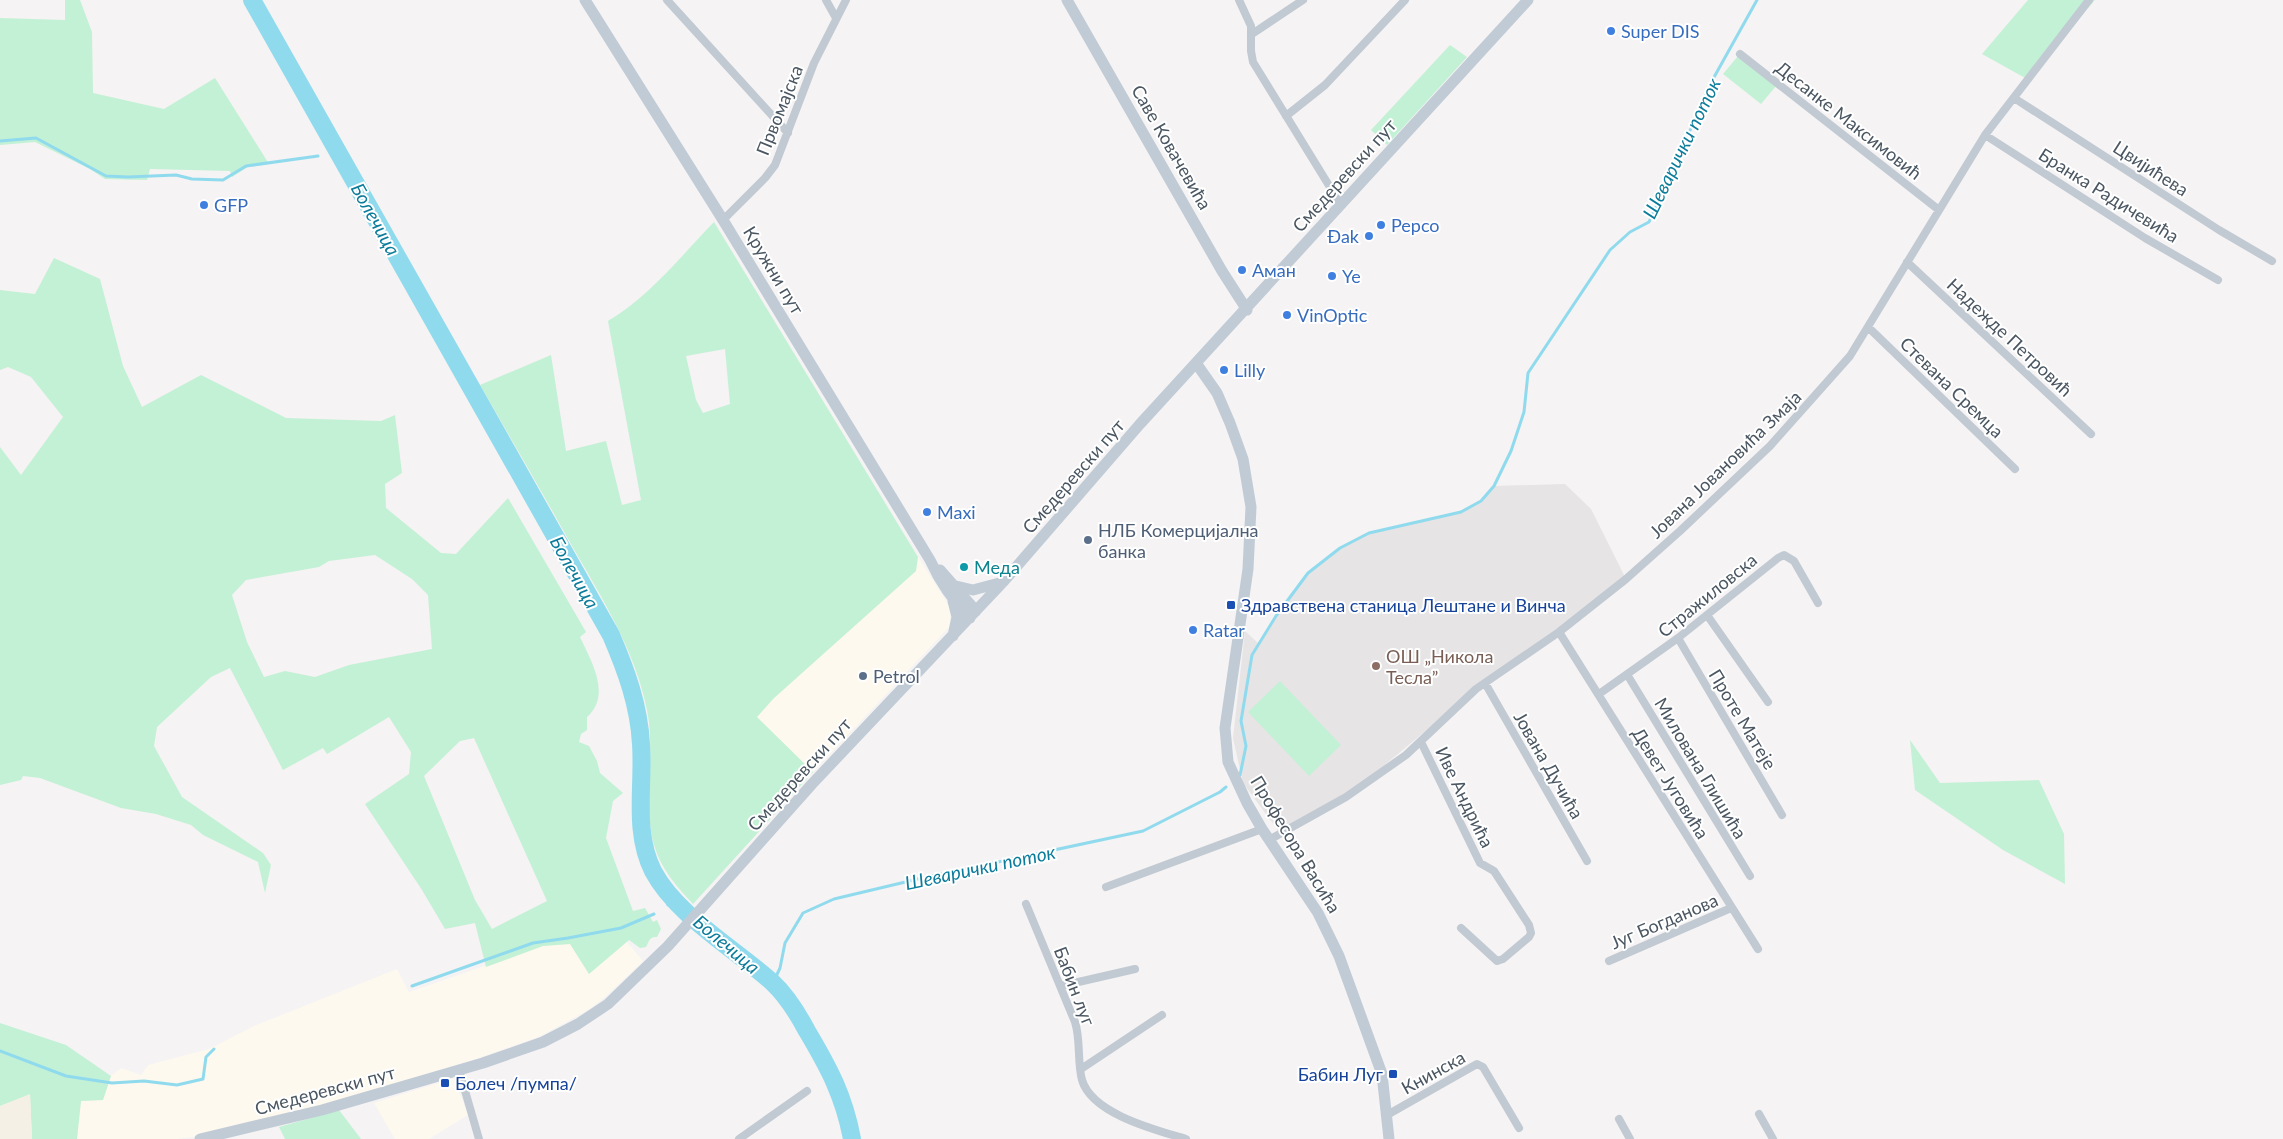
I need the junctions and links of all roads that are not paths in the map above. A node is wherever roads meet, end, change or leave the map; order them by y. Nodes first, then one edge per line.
1 (585, 0) edge
2 (667, 0) edge
3 (826, 0) edge
4 (846, 0) edge
5 (1067, 0) edge
6 (1239, 0) edge
7 (1303, 0) edge
8 (1405, 0) edge
9 (1528, 0) edge
10 (2089, 0) edge
11 (836, 18) junction
12 (1252, 34) junction
13 (1740, 54) dead end
14 (2014, 98) junction
15 (1286, 116) junction
16 (788, 133) junction
17 (1985, 135) junction
18 (1341, 205) junction
19 (1939, 210) junction
20 (723, 220) junction
21 (2272, 261) dead end
22 (1907, 262) junction
23 (2218, 280) dead end
24 (1246, 310) junction
25 (1868, 328) junction
26 (1196, 363) junction
27 (2091, 434) dead end
28 (2015, 468) dead end
29 (1004, 581) junction
30 (952, 591) junction
31 (1818, 604) dead end
32 (973, 615) junction
33 (1707, 615) junction
34 (1559, 632) junction
35 (952, 637) junction
36 (1678, 638) junction
37 (1628, 676) junction
38 (1485, 684) junction
39 (1599, 694) junction
40 (1768, 702) dead end
41 (1421, 742) junction
42 (1782, 815) dead end
43 (1262, 829) junction
44 (1269, 840) junction
45 (1587, 861) dead end
46 (1750, 876) dead end
47 (1106, 886) dead end
48 (1026, 904) dead end
49 (1731, 908) junction
50 (1461, 928) dead end
51 (1758, 949) dead end
52 (1609, 961) dead end
53 (1135, 969) dead end
54 (1061, 986) junction
55 (1162, 1015) dead end
56 (1081, 1069) junction
57 (459, 1070) junction
58 (807, 1091) dead end
59 (1759, 1114) dead end
60 (1387, 1115) junction
61 (1619, 1119) dead end
62 (1519, 1128) dead end
63 (479, 1138) edge
64 (200, 1139) edge
65 (739, 1139) edge
66 (1186, 1139) edge
67 (1389, 1139) edge
68 (1630, 1139) edge
69 (1772, 1139) edge

1 - 20 main road, Кружни пут
2 - 16 street
3 - 11 street
4 - 11 street, Првомајска
5 - 24 main road, Саве Ковачевића
6 - 12 street
7 - 12 street
8 - 15 street
9 - 18 main road, Смедеревски пут
10 - 14 street, Јована Јовановића Змаја
11 - 16 street, Првомајска
12 - 15 street
13 - 19 street, Десанке Максимовић
14 - 17 street, Јована Јовановића Змаја
14 - 21 street, Цвијићева
15 - 18 street
16 - 20 street, Првомајска
17 - 19 street, Јована Јовановића Змаја
17 - 23 street, Бранка Радичевића
18 - 24 main road, Смедеревски пут
19 - 22 street, Јована Јовановића Змаја
20 - 30 main road, Кружни пут
22 - 25 street, Јована Јовановића Змаја
22 - 27 street, Надежде Петровић
24 - 26 main road, Смедеревски пут
25 - 28 street, Стевана Сремца
25 - 34 street, Јована Јовановића Змаја
26 - 29 main road, Смедеревски пут
26 - 43 main road, Професора Васића
29 - 30 main road
29 - 32 main road, Смедеревски пут
30 - 32 main road, Кружни пут
30 - 35 main road
31 - 33 street, Стражиловска
32 - 35 main road, Смедеревски пут
33 - 36 street, Стражиловска
33 - 40 street
34 - 38 street, Јована Јовановића Змаја
34 - 39 street, Девет Југовића
35 - 57 main road, Смедеревски пут
36 - 37 street, Стражиловска
36 - 42 street, Проте Матеје
37 - 39 street, Стражиловска
37 - 46 street, Милована Глишића
38 - 41 street, Јована Јовановића Змаја
38 - 45 street, Јована Дучића
39 - 49 street, Девет Југовића
41 - 44 street, Јована Јовановића Змаја
41 - 50 street, Иве Андрића
43 - 44 main road, Професора Васића
43 - 47 street
44 - 60 main road, Професора Васића
48 - 54 street, Бабин луг
49 - 51 street, Девет Југовића
49 - 52 street, Југ Богданова
53 - 54 street
54 - 56 street, Бабин луг
55 - 56 street
56 - 66 street, Бабин луг
57 - 63 street
57 - 64 main road, Смедеревски пут
58 - 65 street
59 - 69 street
60 - 62 street, Книнска
60 - 67 main road, Професора Васића
61 - 68 street

